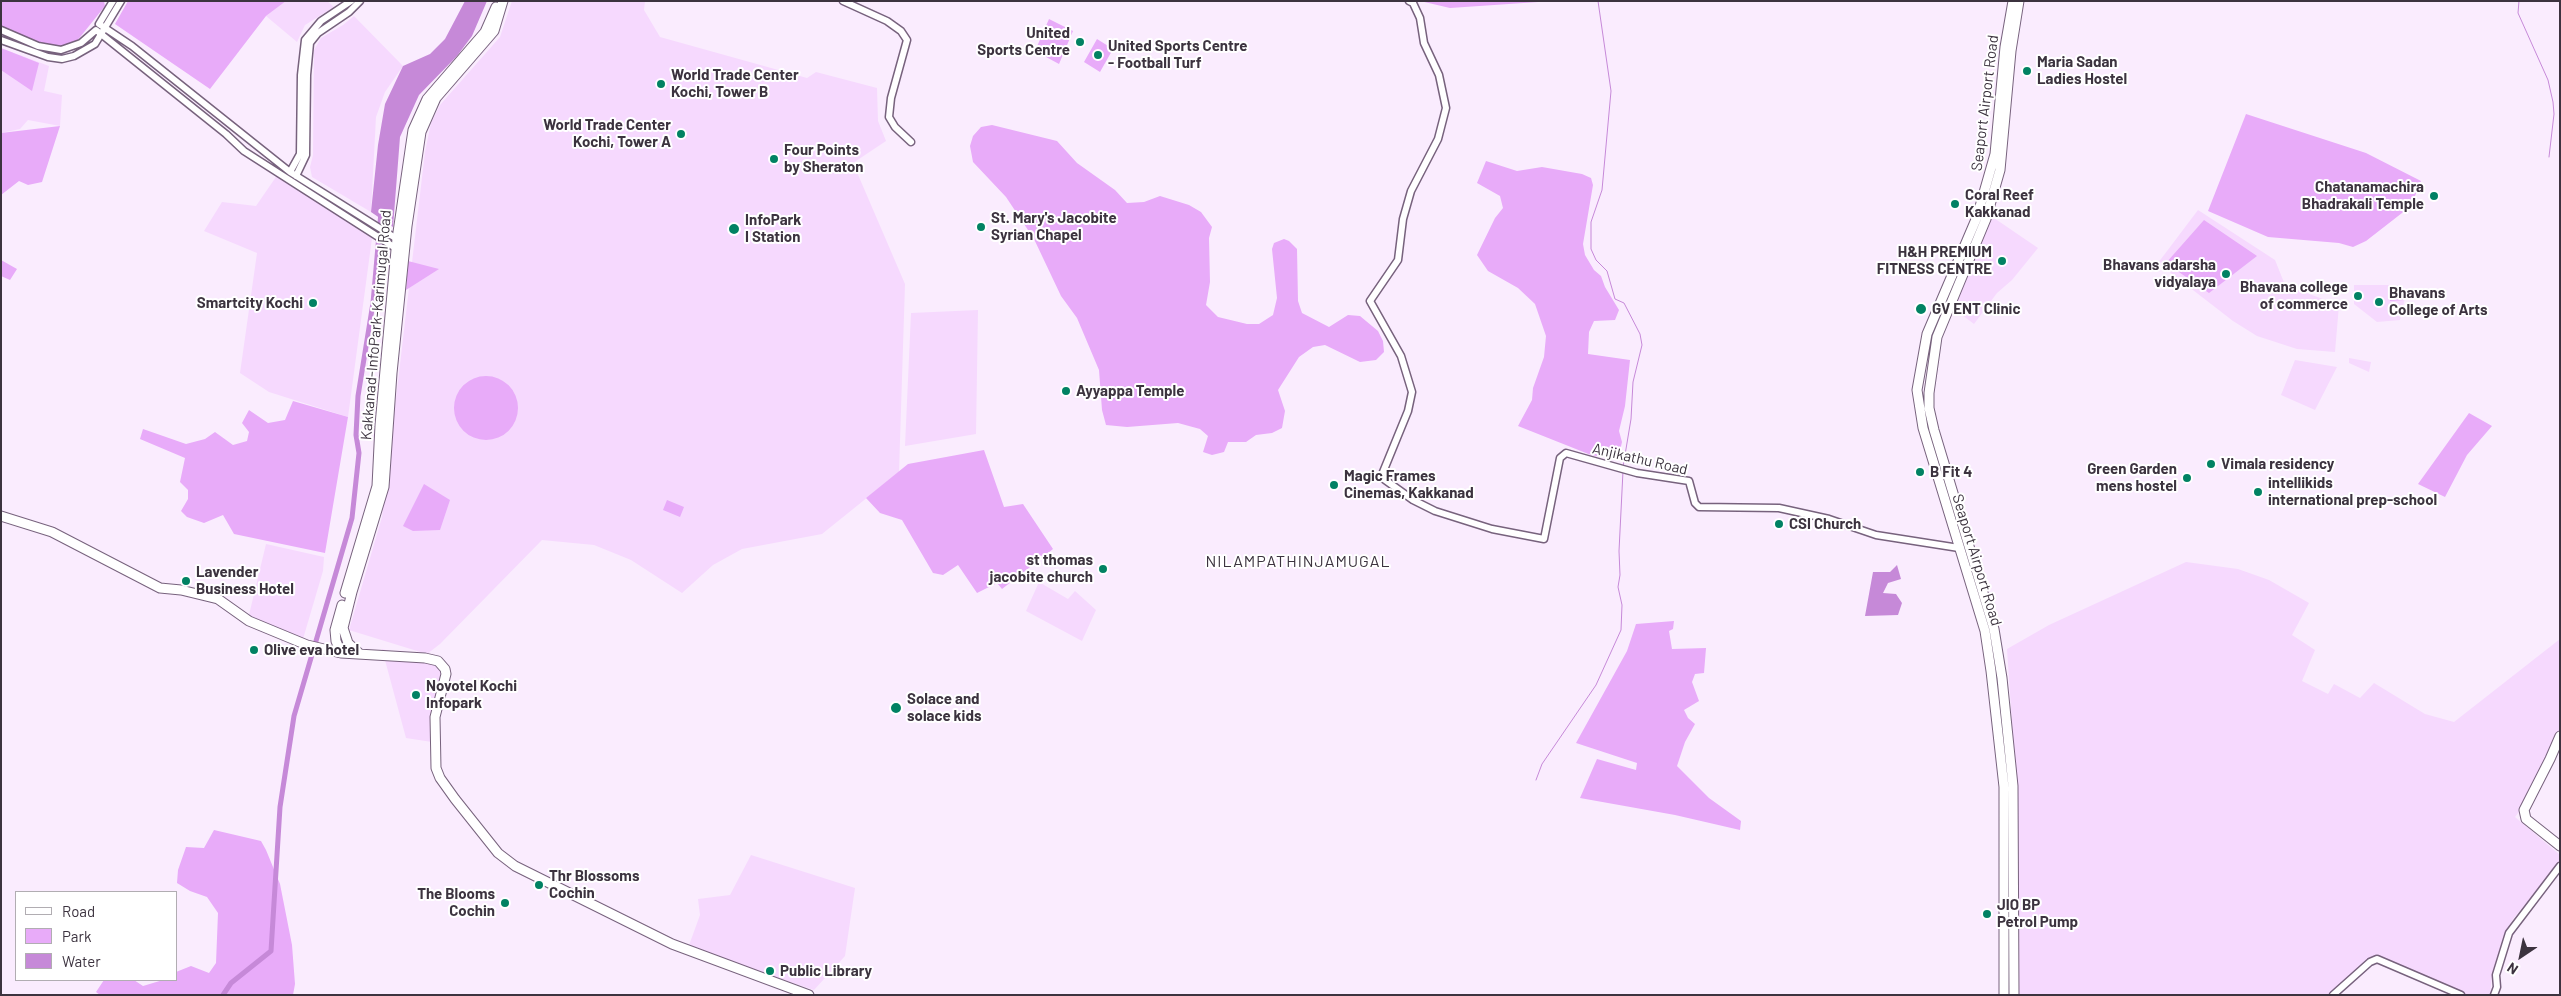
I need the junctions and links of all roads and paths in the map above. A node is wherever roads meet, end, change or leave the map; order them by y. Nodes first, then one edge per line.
1 (113, 1) edge
2 (121, 1) edge
3 (351, 1) edge
4 (360, 1) edge
5 (497, 1) edge
6 (503, 1) edge
7 (843, 1) edge
8 (1409, 1) edge
9 (2013, 1) edge
10 (2018, 1) edge
11 (106, 28) junction
12 (99, 29) junction
13 (1, 30) edge
14 (1, 40) edge
15 (911, 142) dead end
16 (293, 174) junction
17 (394, 237) junction
18 (393, 247) junction
19 (1960, 259) junction
20 (1, 516) edge
21 (364, 541) junction
22 (1960, 548) junction
23 (335, 630) junction
24 (323, 650) junction
25 (341, 653) junction
26 (360, 654) junction
27 (2560, 736) edge
28 (2560, 846) edge
29 (2560, 866) edge
30 (809, 995) edge
31 (2004, 995) edge
32 (2014, 995) edge
33 (2333, 995) edge
34 (2461, 995) edge
35 (2494, 995) edge

1 - 12 street
2 - 11 street
3 - 16 street
4 - 16 street
5 - 17 main road, Kakkanad-InfoPark-Karimugal Road
6 - 21 main road, Kakkanad-InfoPark-Karimugal Road
7 - 15 street
8 - 22 street, Anjikathu Road
9 - 19 main road, Seaport Airport Road
10 - 19 main road
11 - 12 street
11 - 16 street
12 - 13 street
12 - 14 street
12 - 18 street
16 - 17 street
17 - 18 main road, Kakkanad-InfoPark-Karimugal Road
18 - 21 main road, Kakkanad-InfoPark-Karimugal Road
19 - 22 main road, Seaport Airport Road
19 - 32 main road
20 - 24 main road
21 - 23 main road, Kakkanad-InfoPark-Karimugal Road
21 - 26 main road, Kakkanad-InfoPark-Karimugal Road
22 - 31 main road, Seaport Airport Road
23 - 24 main road, Kakkanad-InfoPark-Karimugal Road
23 - 25 main road
24 - 25 main road
25 - 26 main road
26 - 30 main road
27 - 28 main road
29 - 35 street
33 - 34 street

